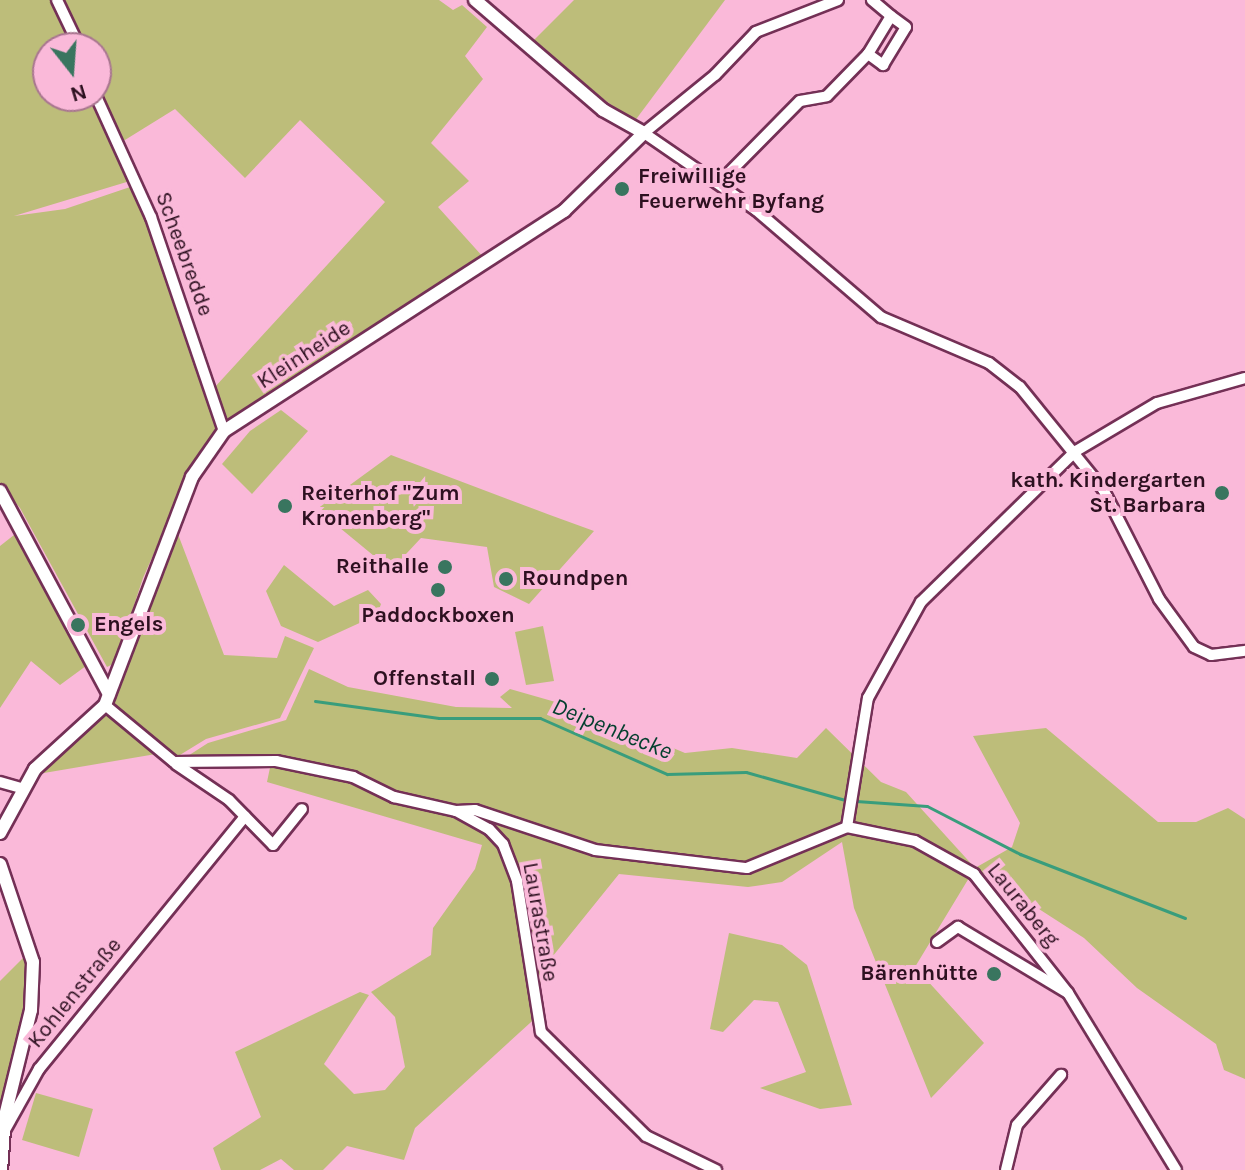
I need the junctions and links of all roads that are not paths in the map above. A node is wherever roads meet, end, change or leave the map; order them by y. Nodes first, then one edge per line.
1 (57, 0) edge
2 (475, 0) edge
3 (838, 0) edge
4 (872, 0) edge
5 (891, 16) junction
6 (72, 32) edge
7 (868, 54) junction
8 (103, 112) edge
9 (644, 133) junction
10 (719, 183) junction
11 (1245, 378) edge
12 (224, 431) junction
13 (1076, 451) junction
14 (0, 491) edge
15 (1245, 651) edge
16 (107, 700) junction
17 (174, 762) junction
18 (0, 782) edge
19 (24, 789) junction
20 (302, 809) dead end
21 (456, 811) junction
22 (245, 816) junction
23 (847, 827) junction
24 (0, 833) edge
25 (0, 864) edge
26 (937, 942) dead end
27 (1068, 993) junction
28 (1061, 1075) dead end
29 (3, 1132) junction
30 (691, 1165) edge
31 (1, 1170) edge
32 (716, 1170) edge
33 (1006, 1170) edge
34 (1176, 1170) edge

1 - 6 street
2 - 9 street
3 - 9 street
4 - 5 street
5 - 7 street
5 - 7 street
7 - 10 street
8 - 12 street, Scheebredde
9 - 10 street
9 - 12 street, Kleinheide
10 - 13 street
11 - 13 street
12 - 16 street, Kleinheide
13 - 15 street
13 - 23 street
14 - 16 street
16 - 17 street
16 - 19 street
17 - 21 street, Laurastraße
17 - 22 street
18 - 19 street
19 - 24 street
20 - 22 street
21 - 23 street
21 - 30 street, Laurastraße
22 - 29 street, Kohlenstraße
23 - 27 street, Lauraberg
25 - 29 street, Kohlenstraße
26 - 27 street, Lauraberg
27 - 34 street, Lauraberg
28 - 33 street
29 - 31 street, Kohlenstraße
30 - 32 street, Laurastraße

